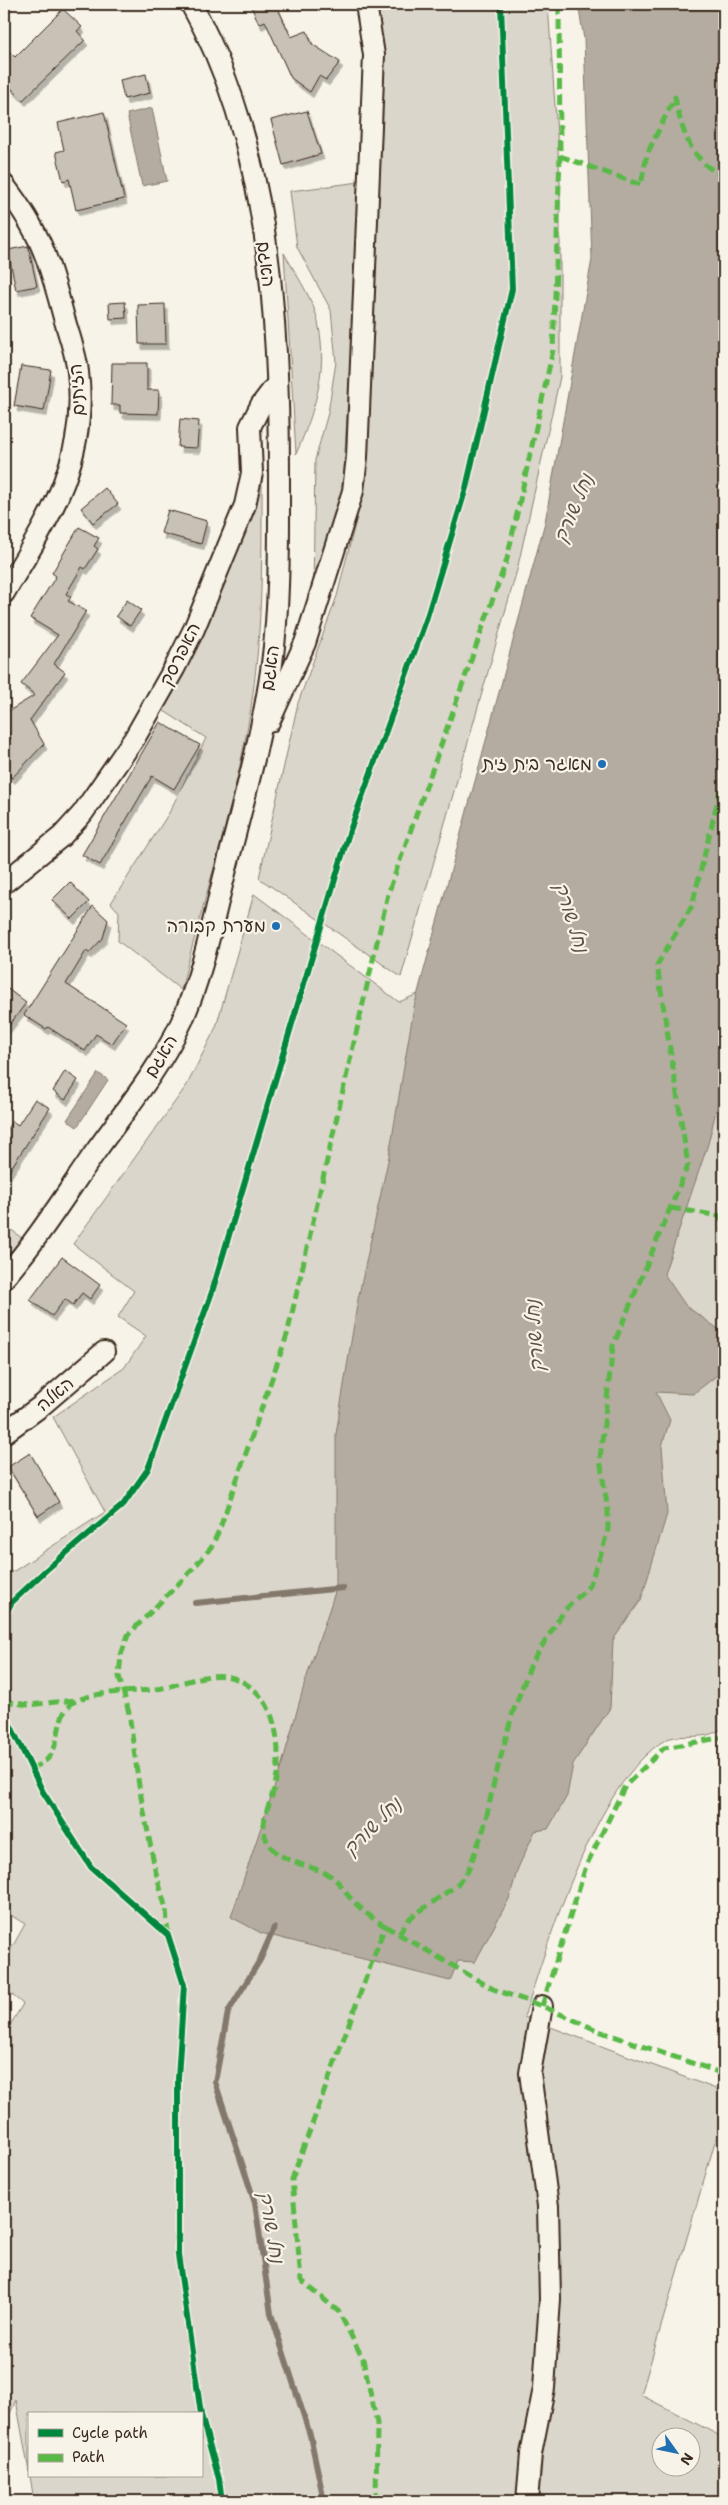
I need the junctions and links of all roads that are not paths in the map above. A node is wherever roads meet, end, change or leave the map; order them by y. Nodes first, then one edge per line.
1 (191, 4) edge
2 (366, 4) edge
3 (4, 185) edge
4 (277, 384) junction
5 (4, 593) edge
6 (258, 739) junction
7 (4, 884) edge
8 (4, 1278) edge
9 (104, 1352) dead end
10 (4, 1433) edge
11 (542, 2006) dead end
12 (527, 2501) edge

1 - 4 street, האגם
2 - 6 street
3 - 5 street, הזיתים
4 - 6 street, האגם
4 - 7 street, האפרסק
6 - 8 street, האגם
9 - 10 street, האלה
11 - 12 street

